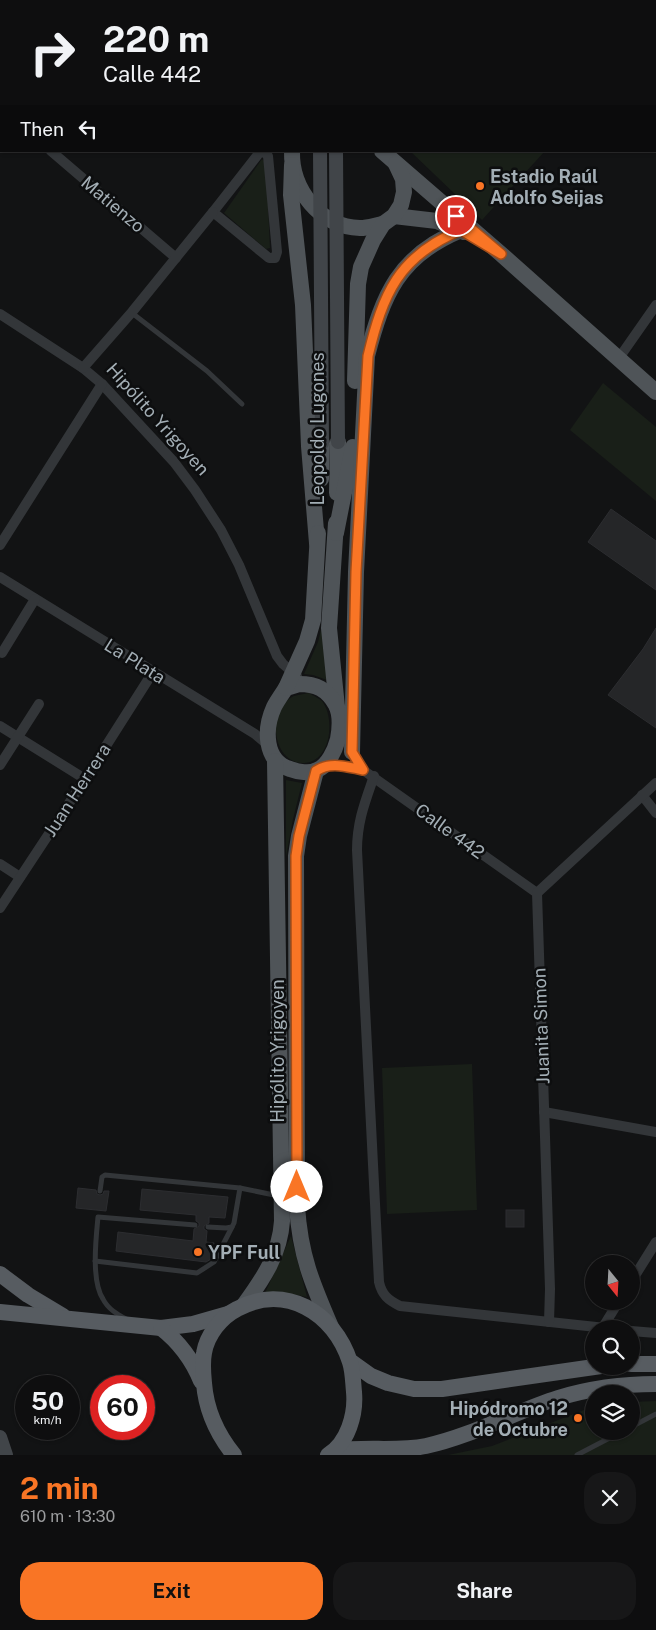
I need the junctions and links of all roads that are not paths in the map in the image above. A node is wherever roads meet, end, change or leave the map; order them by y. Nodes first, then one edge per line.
1 (320, 152) edge
2 (336, 152) edge
3 (383, 152) edge
4 (57, 153) edge
5 (292, 158) edge
6 (396, 164) junction
7 (213, 212) junction
8 (389, 220) junction
9 (461, 230) junction
10 (501, 254) junction
11 (176, 258) junction
12 (656, 305) edge
13 (132, 312) junction
14 (0, 314) edge
15 (357, 324) junction
16 (619, 358) junction
17 (83, 368) junction
18 (366, 372) junction
19 (102, 384) junction
20 (656, 392) edge
21 (242, 404) dead end
22 (330, 442) junction
23 (336, 533) junction
24 (317, 543) junction
25 (0, 545) edge
26 (0, 577) edge
27 (35, 599) junction
28 (2, 653) dead end
29 (153, 672) junction
30 (289, 680) junction
31 (39, 704) dead end
32 (338, 715) junction
33 (0, 726) edge
34 (18, 737) junction
35 (268, 745) junction
36 (352, 752) junction
37 (275, 761) junction
38 (0, 765) edge
39 (320, 768) junction
40 (363, 770) junction
41 (374, 776) junction
42 (85, 779) junction
43 (656, 783) edge
44 (642, 795) junction
45 (656, 813) edge
46 (0, 864) edge
47 (20, 877) junction
48 (537, 892) junction
49 (0, 908) edge
50 (544, 1112) junction
51 (656, 1132) edge
52 (240, 1188) junction
53 (100, 1190) dead end
54 (282, 1196) junction
55 (195, 1225) dead end
56 (208, 1227) dead end
57 (232, 1227) junction
58 (656, 1242) edge
59 (95, 1261) junction
60 (640, 1268) edge
61 (0, 1274) edge
62 (244, 1305) junction
63 (0, 1312) edge
64 (228, 1314) junction
65 (67, 1319) junction
66 (549, 1322) junction
67 (585, 1325) edge
68 (136, 1326) junction
69 (331, 1327) junction
70 (161, 1328) junction
71 (640, 1332) edge
72 (656, 1333) edge
73 (350, 1362) junction
74 (640, 1364) edge
75 (656, 1364) edge
76 (585, 1368) edge
77 (656, 1384) edge
78 (204, 1391) junction
79 (656, 1414) edge
80 (640, 1422) edge
81 (0, 1437) edge
82 (606, 1440) edge
83 (331, 1453) edge
84 (6, 1455) edge
85 (234, 1455) edge
86 (577, 1455) edge

1 - 22 main road, Leopoldo Lugones, bridge
2 - 22 main road, Leopoldo Lugones, bridge
3 - 6 main road
4 - 11 street, Matienzo
5 - 8 main road
5 - 24 main road
6 - 8 main road
6 - 10 main road
7 - 7 street
7 - 11 street
8 - 9 main road
8 - 15 main road
9 - 10 main road
9 - 18 main road
10 - 16 main road
11 - 13 street
12 - 16 street
13 - 17 street
13 - 21 lane
14 - 17 street, Hipólito Yrigoyen
15 - 18 main road
15 - 23 main road
16 - 20 main road
17 - 19 street, Hipólito Yrigoyen
18 - 36 main road
19 - 25 street
19 - 30 street, Hipólito Yrigoyen
22 - 23 main road, Leopoldo Lugones
22 - 24 main road, Leopoldo Lugones
23 - 32 main road, Leopoldo Lugones
24 - 30 main road, Leopoldo Lugones
26 - 27 street, La Plata
27 - 28 street
27 - 29 street, La Plata
29 - 35 street, La Plata
29 - 42 street, Juan Herrera
30 - 32 main road
30 - 35 main road
31 - 34 street
32 - 36 street, Calle 442
32 - 39 main road
33 - 34 street
34 - 38 street
34 - 42 street
35 - 37 main road
36 - 40 street, Calle 442
37 - 39 main road
37 - 54 main road, Hipólito Yrigoyen
39 - 40 street, Calle 442
39 - 69 main road, Hipólito Yrigoyen
40 - 41 street, Calle 442
41 - 48 street, Calle 442
41 - 66 street
42 - 47 street, Juan Herrera
43 - 44 street
44 - 45 street
44 - 48 street
46 - 47 street
47 - 49 street, Juan Herrera
48 - 50 street, Juanita Simon
50 - 51 street
50 - 66 street, Juanita Simon
52 - 53 lane
52 - 54 lane
52 - 57 lane
54 - 62 main road, Hipólito Yrigoyen
55 - 59 lane
56 - 57 lane
57 - 59 lane
58 - 60 street
59 - 68 lane
61 - 65 highway
62 - 64 highway
62 - 69 highway
63 - 65 highway
64 - 70 highway
64 - 78 highway
65 - 68 highway
66 - 67 street
68 - 70 highway
69 - 73 highway
70 - 78 highway
71 - 72 street
73 - 76 highway
73 - 83 highway
74 - 75 highway
77 - 83 highway
78 - 85 highway
79 - 80 lane
81 - 84 main road
82 - 86 lane

